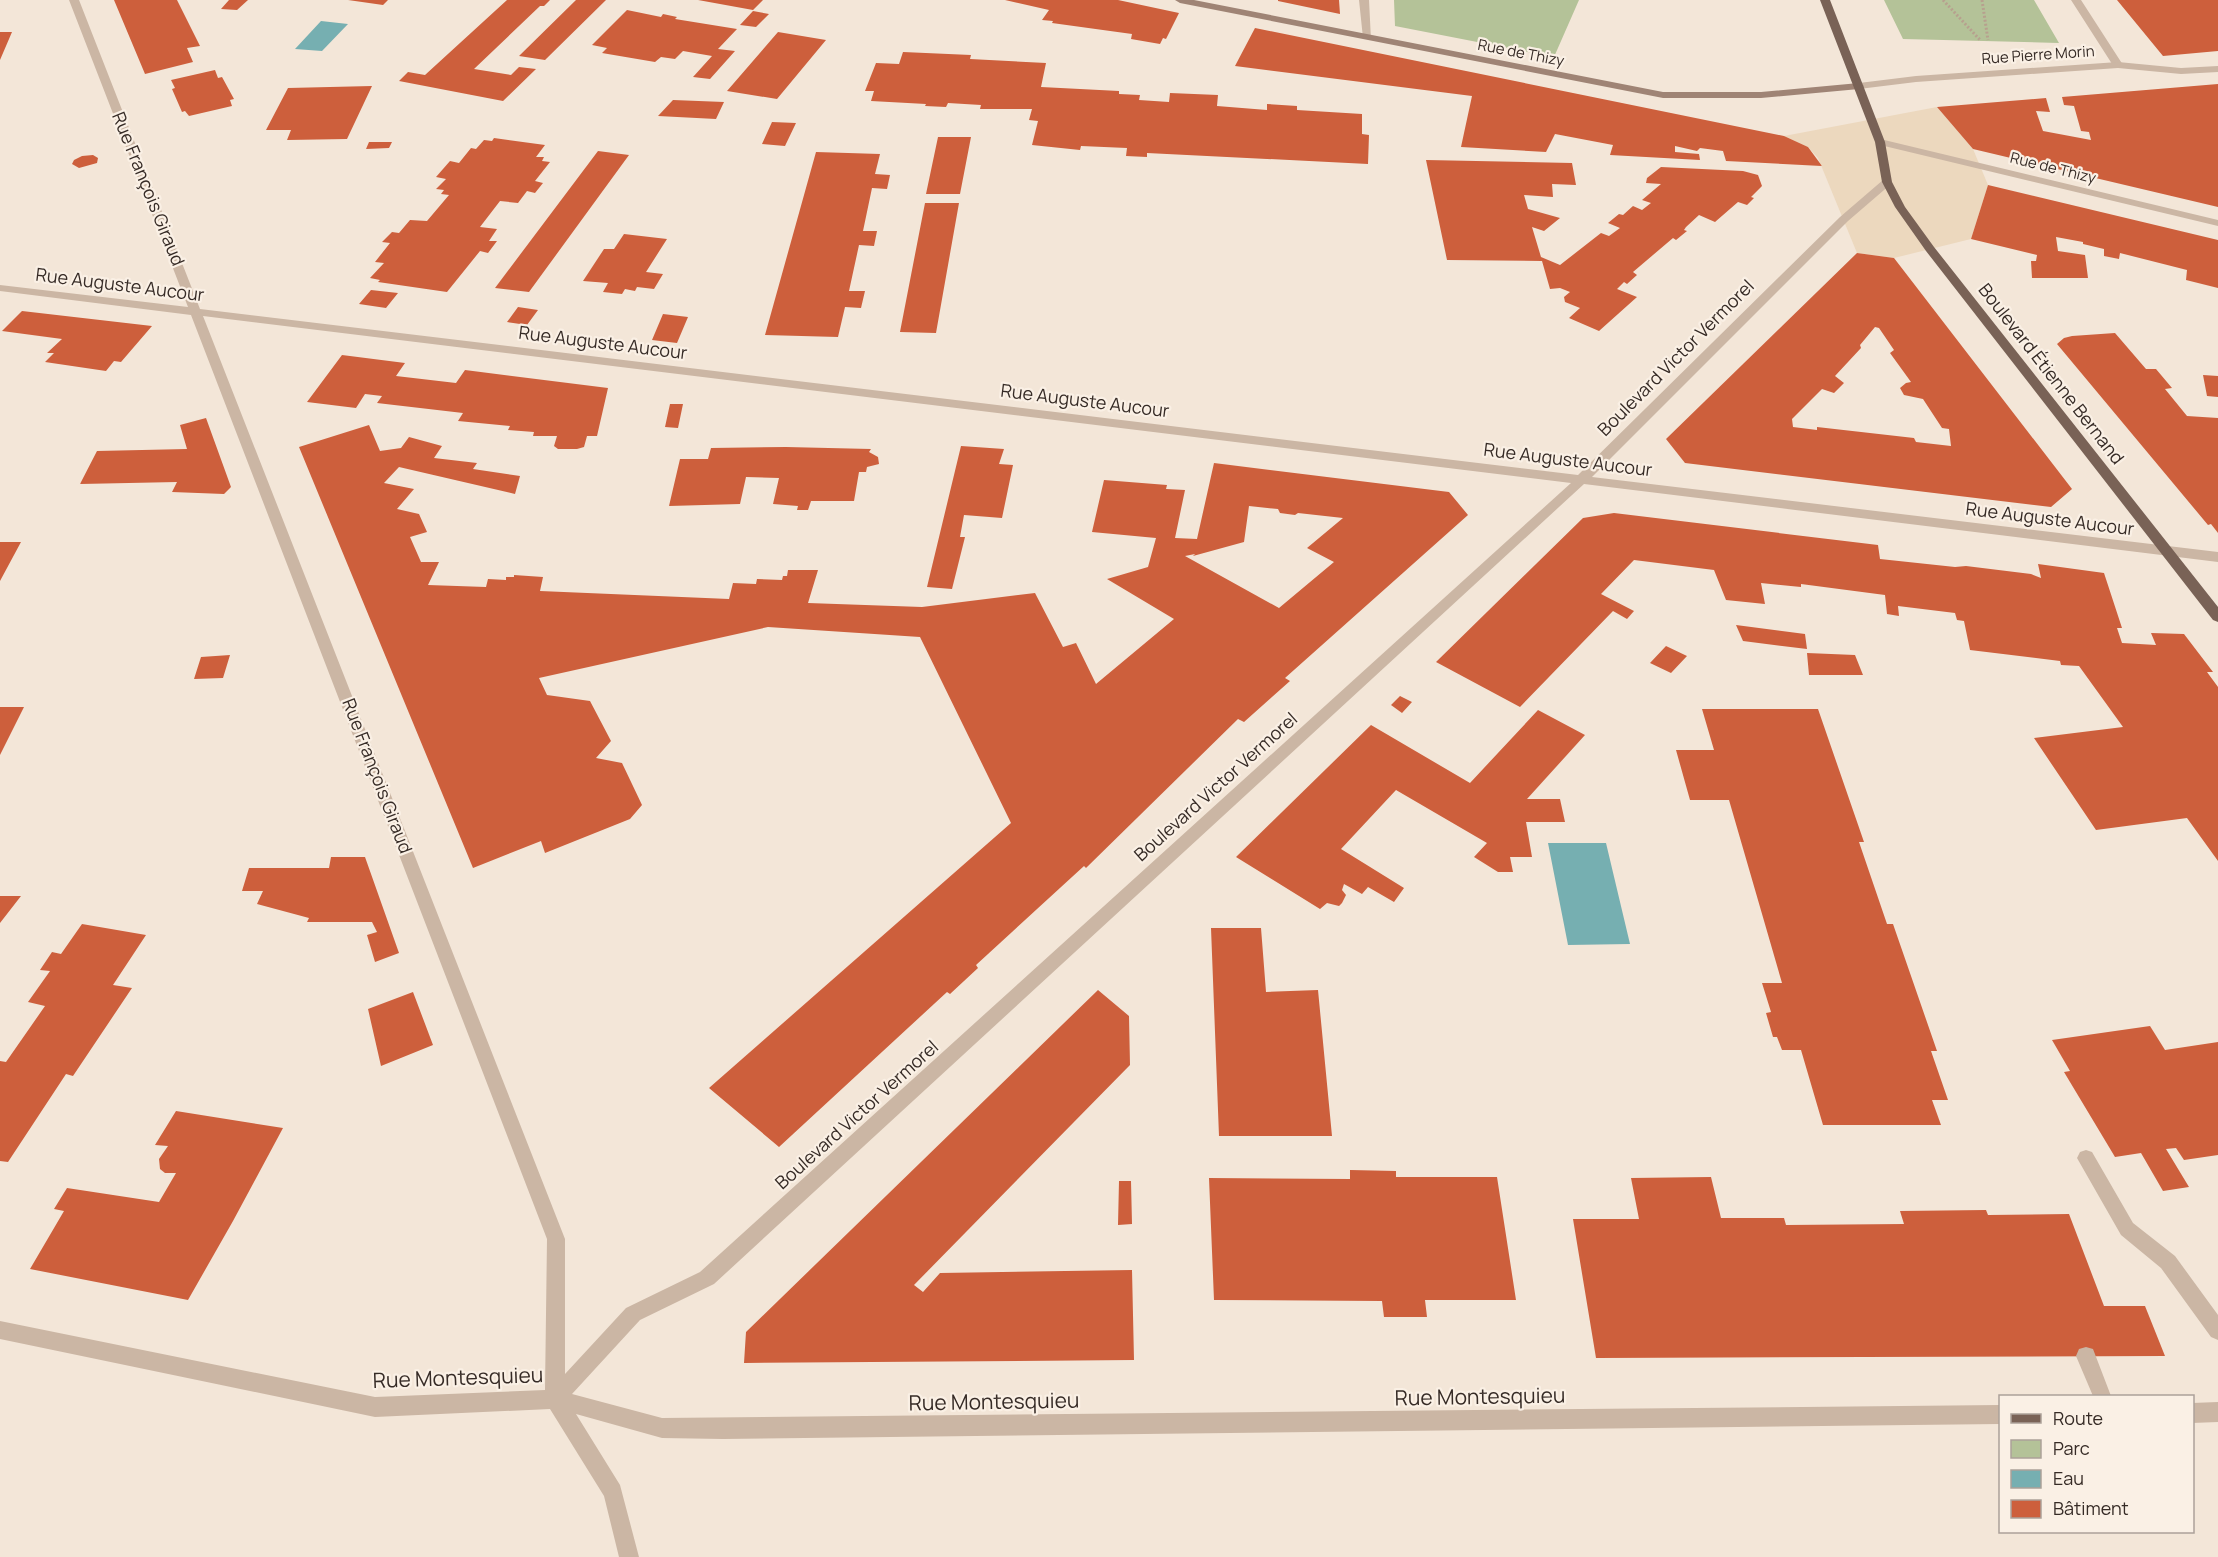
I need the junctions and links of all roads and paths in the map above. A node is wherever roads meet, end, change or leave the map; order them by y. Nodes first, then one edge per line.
1 (74, 0) edge
2 (1180, 0) edge
3 (1364, 0) edge
4 (1826, 0) edge
5 (1942, 0) edge
6 (1982, 0) edge
7 (2076, 0) edge
8 (1368, 38) junction
9 (1982, 41) dead end
10 (1989, 50) dead end
11 (2118, 65) junction
12 (2218, 69) edge
13 (1859, 86) junction
14 (1880, 142) junction
15 (1887, 182) junction
16 (2218, 223) edge
17 (0, 288) edge
18 (197, 312) junction
19 (1581, 479) junction
20 (2166, 550) junction
21 (2218, 557) edge
22 (2218, 617) edge
23 (2086, 1158) dead end
24 (0, 1330) edge
25 (2218, 1330) edge
26 (2086, 1356) dead end
27 (2102, 1395) edge
28 (555, 1399) junction
29 (2218, 1412) edge
30 (2194, 1413) edge
31 (1999, 1414) edge
32 (629, 1557) edge

1 - 18 street, Rue François Giraud
2 - 8 main road, Rue de Thizy
3 - 8 street
4 - 13 main road, Boulevard Étienne Bernand
5 - 9 path
6 - 10 path
7 - 11 street
8 - 13 main road, Rue de Thizy
11 - 12 street, Rue Pierre Morin
11 - 13 street, Rue Pierre Morin
13 - 14 main road, Boulevard Étienne Bernand
14 - 15 main road, Boulevard Étienne Bernand
14 - 16 street, Rue de Thizy
15 - 19 street, Boulevard Victor Vermorel
15 - 20 main road, Boulevard Étienne Bernand
17 - 18 street, Rue Auguste Aucour
18 - 19 street, Rue Auguste Aucour
18 - 28 street, Rue François Giraud
19 - 20 street, Rue Auguste Aucour
19 - 28 street, Boulevard Victor Vermorel
20 - 21 street, Rue Auguste Aucour
20 - 22 main road, Boulevard Étienne Bernand
23 - 25 street
24 - 28 street, Rue Montesquieu
26 - 27 street
28 - 31 street, Rue Montesquieu
28 - 32 street
29 - 30 street

